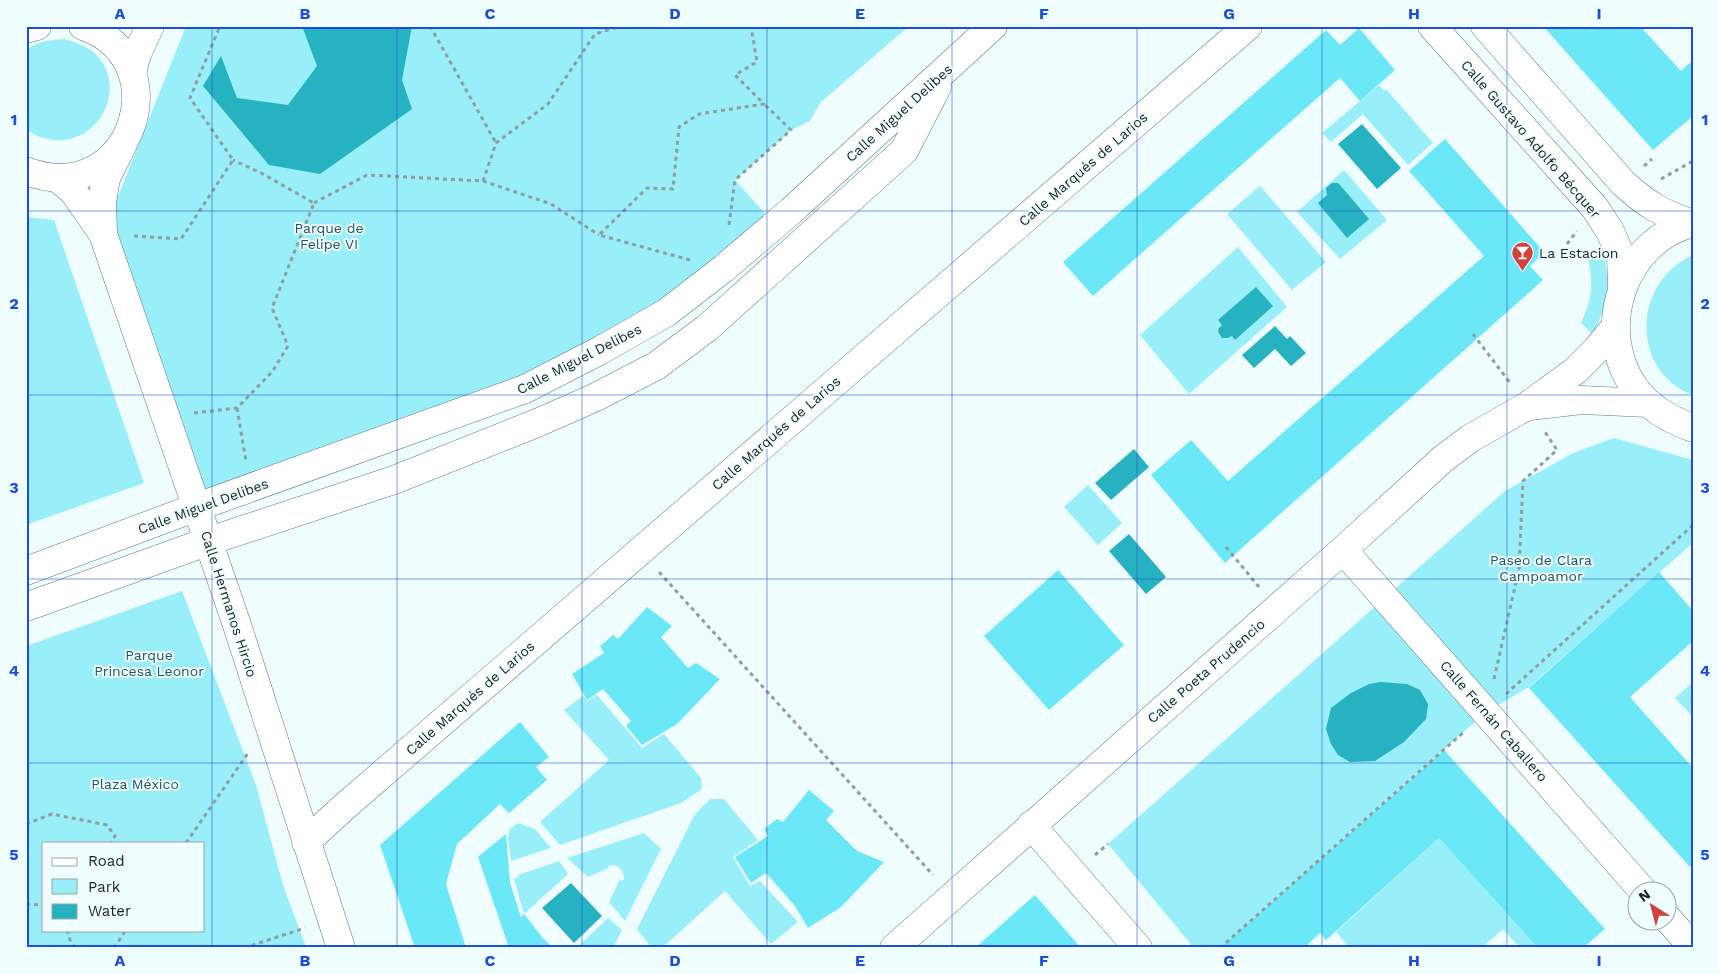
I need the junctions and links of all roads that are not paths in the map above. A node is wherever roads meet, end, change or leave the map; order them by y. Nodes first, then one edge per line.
1 (37, 26) edge
2 (150, 26) edge
3 (993, 26) edge
4 (1248, 26) edge
5 (1432, 26) edge
6 (1485, 26) edge
7 (90, 27) edge
8 (26, 29) edge
9 (946, 70) junction
10 (132, 73) junction
11 (123, 144) junction
12 (26, 171) edge
13 (57, 178) junction
14 (1691, 223) edge
15 (103, 234) junction
16 (1622, 287) junction
17 (1615, 327) junction
18 (1648, 403) junction
19 (1527, 406) junction
20 (1693, 428) edge
21 (197, 507) junction
22 (209, 542) junction
23 (1343, 550) junction
24 (26, 571) edge
25 (26, 607) edge
26 (1032, 824) junction
27 (306, 842) junction
28 (1635, 882) edge
29 (1676, 928) edge
30 (1693, 947) edge
31 (341, 948) edge
32 (894, 948) edge
33 (1138, 948) edge

1 - 8 street
2 - 10 street
3 - 9 street, Calle Miguel Delibes
4 - 27 street, Calle Marqués de Larios
5 - 16 street, Calle Gustavo Adolfo Bécquer
6 - 14 street
7 - 10 street
9 - 21 street, Calle Miguel Delibes
9 - 22 street
10 - 11 street
11 - 13 street
11 - 15 street
12 - 13 street
13 - 15 street
14 - 16 street
15 - 21 street, Calle Hermanos Hircio
16 - 17 street
17 - 18 street
17 - 19 street, Calle Poeta Prudencio
18 - 19 street, Calle Poeta Prudencio
18 - 20 street
19 - 23 street, Calle Poeta Prudencio
21 - 22 street, Calle Hermanos Hircio
21 - 24 street, Calle Miguel Delibes
22 - 25 street
22 - 27 street, Calle Hermanos Hircio
23 - 26 street, Calle Poeta Prudencio
23 - 28 street, Calle Fernán Caballero
26 - 32 street, Calle Poeta Prudencio
26 - 33 street
27 - 31 street, Calle Hermanos Hircio
29 - 30 street

